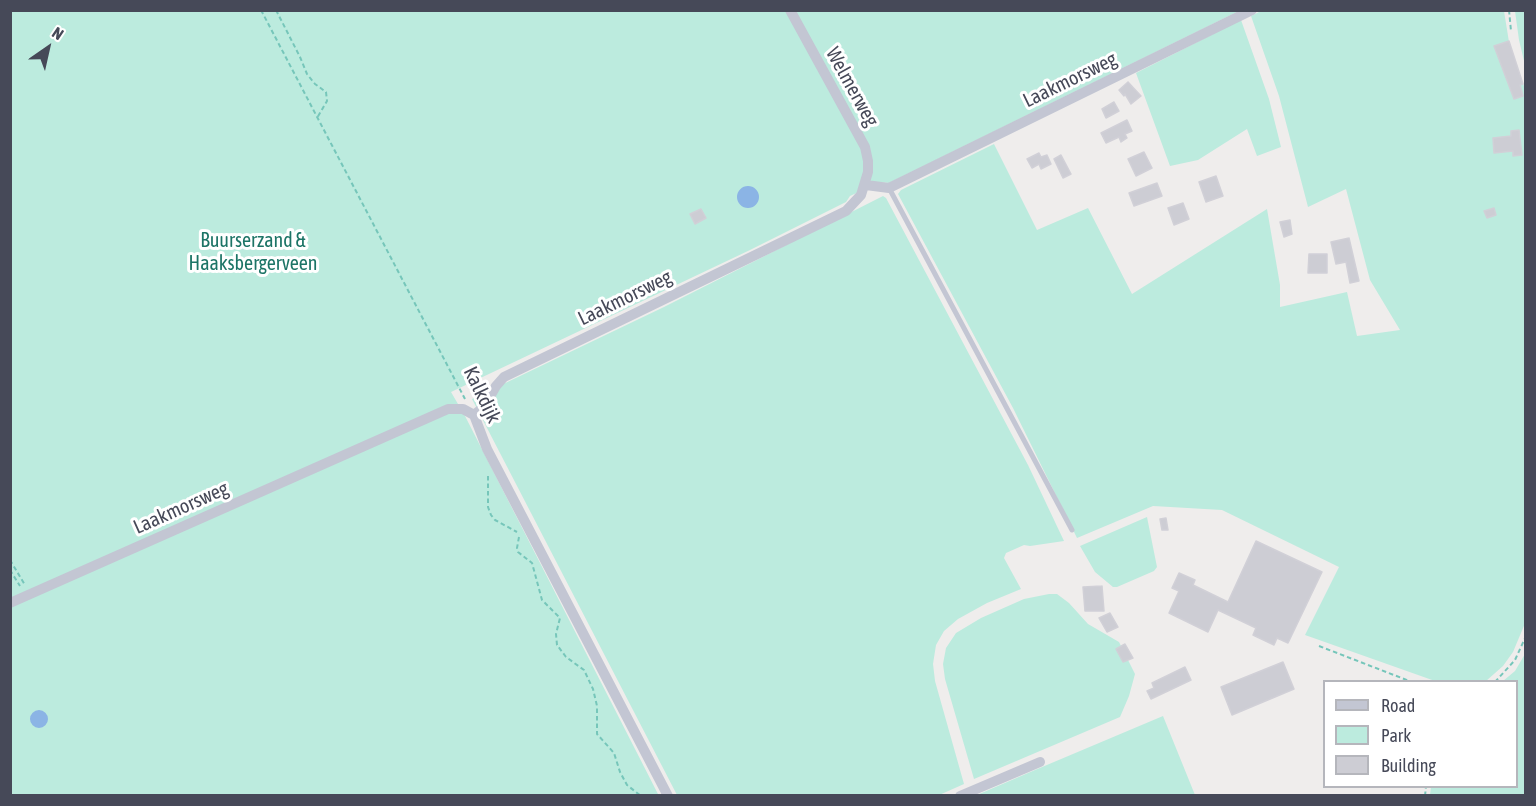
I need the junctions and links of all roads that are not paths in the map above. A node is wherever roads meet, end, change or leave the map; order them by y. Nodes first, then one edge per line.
1 (790, 10) edge
2 (1252, 10) edge
3 (866, 185) junction
4 (889, 188) junction
5 (474, 415) junction
6 (1072, 530) dead end
7 (10, 603) edge
8 (1040, 762) dead end
9 (668, 795) edge
10 (960, 795) edge

1 - 3 street, Welmerweg
2 - 4 street, Laakmorsweg
3 - 4 street
3 - 5 street, Laakmorsweg
4 - 6 lane
5 - 7 street, Laakmorsweg
5 - 9 street, Kalkdijk
8 - 10 street

